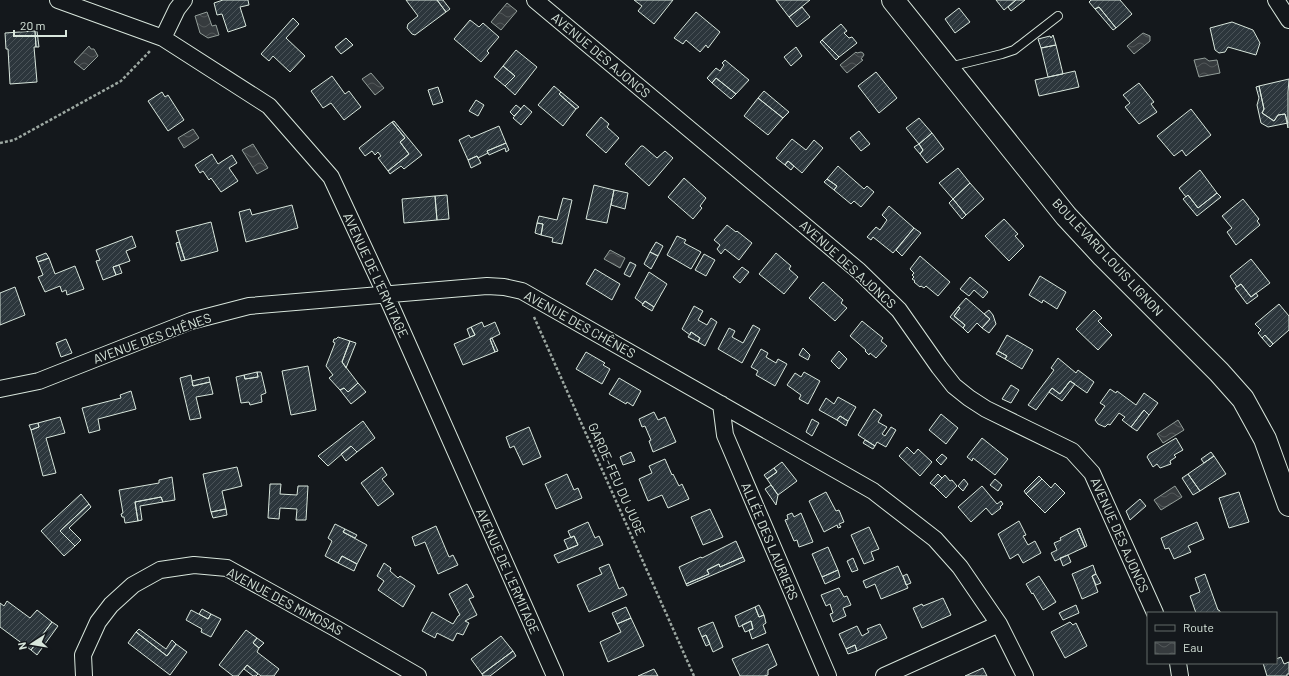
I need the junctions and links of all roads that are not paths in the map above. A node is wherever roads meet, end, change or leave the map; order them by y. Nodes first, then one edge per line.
1 (58, 0) edge
2 (184, 0) edge
3 (535, 0) edge
4 (892, 0) edge
5 (1276, 0) edge
6 (1058, 16) dead end
7 (1289, 20) edge
8 (163, 38) junction
9 (946, 68) junction
10 (386, 295) junction
11 (0, 389) edge
12 (721, 404) junction
13 (1289, 505) edge
14 (1155, 612) edge
15 (999, 624) junction
16 (1178, 664) edge
17 (84, 676) edge
18 (418, 676) edge
19 (555, 676) edge
20 (828, 676) edge
21 (884, 676) edge
22 (1025, 676) edge
23 (1180, 676) edge

1 - 8 street, AVENUE DE L'ERMITAGE
2 - 8 street
3 - 14 street, AVENUE DES AJONCS
4 - 9 main road, BOULEVARD LOUIS LIGNON
5 - 7 street
6 - 9 lane
8 - 10 street, AVENUE DE L'ERMITAGE
9 - 13 main road, BOULEVARD LOUIS LIGNON
10 - 11 street, AVENUE DES CHÊNES
10 - 12 street, AVENUE DES CHÊNES
10 - 19 street, AVENUE DE L'ERMITAGE
12 - 15 street, AVENUE DES CHÊNES
12 - 20 street, ALLÉE DES LAURIERS
15 - 21 street
15 - 22 street, AVENUE DES CHÊNES
16 - 23 street
17 - 18 street, AVENUE DES MIMOSAS

